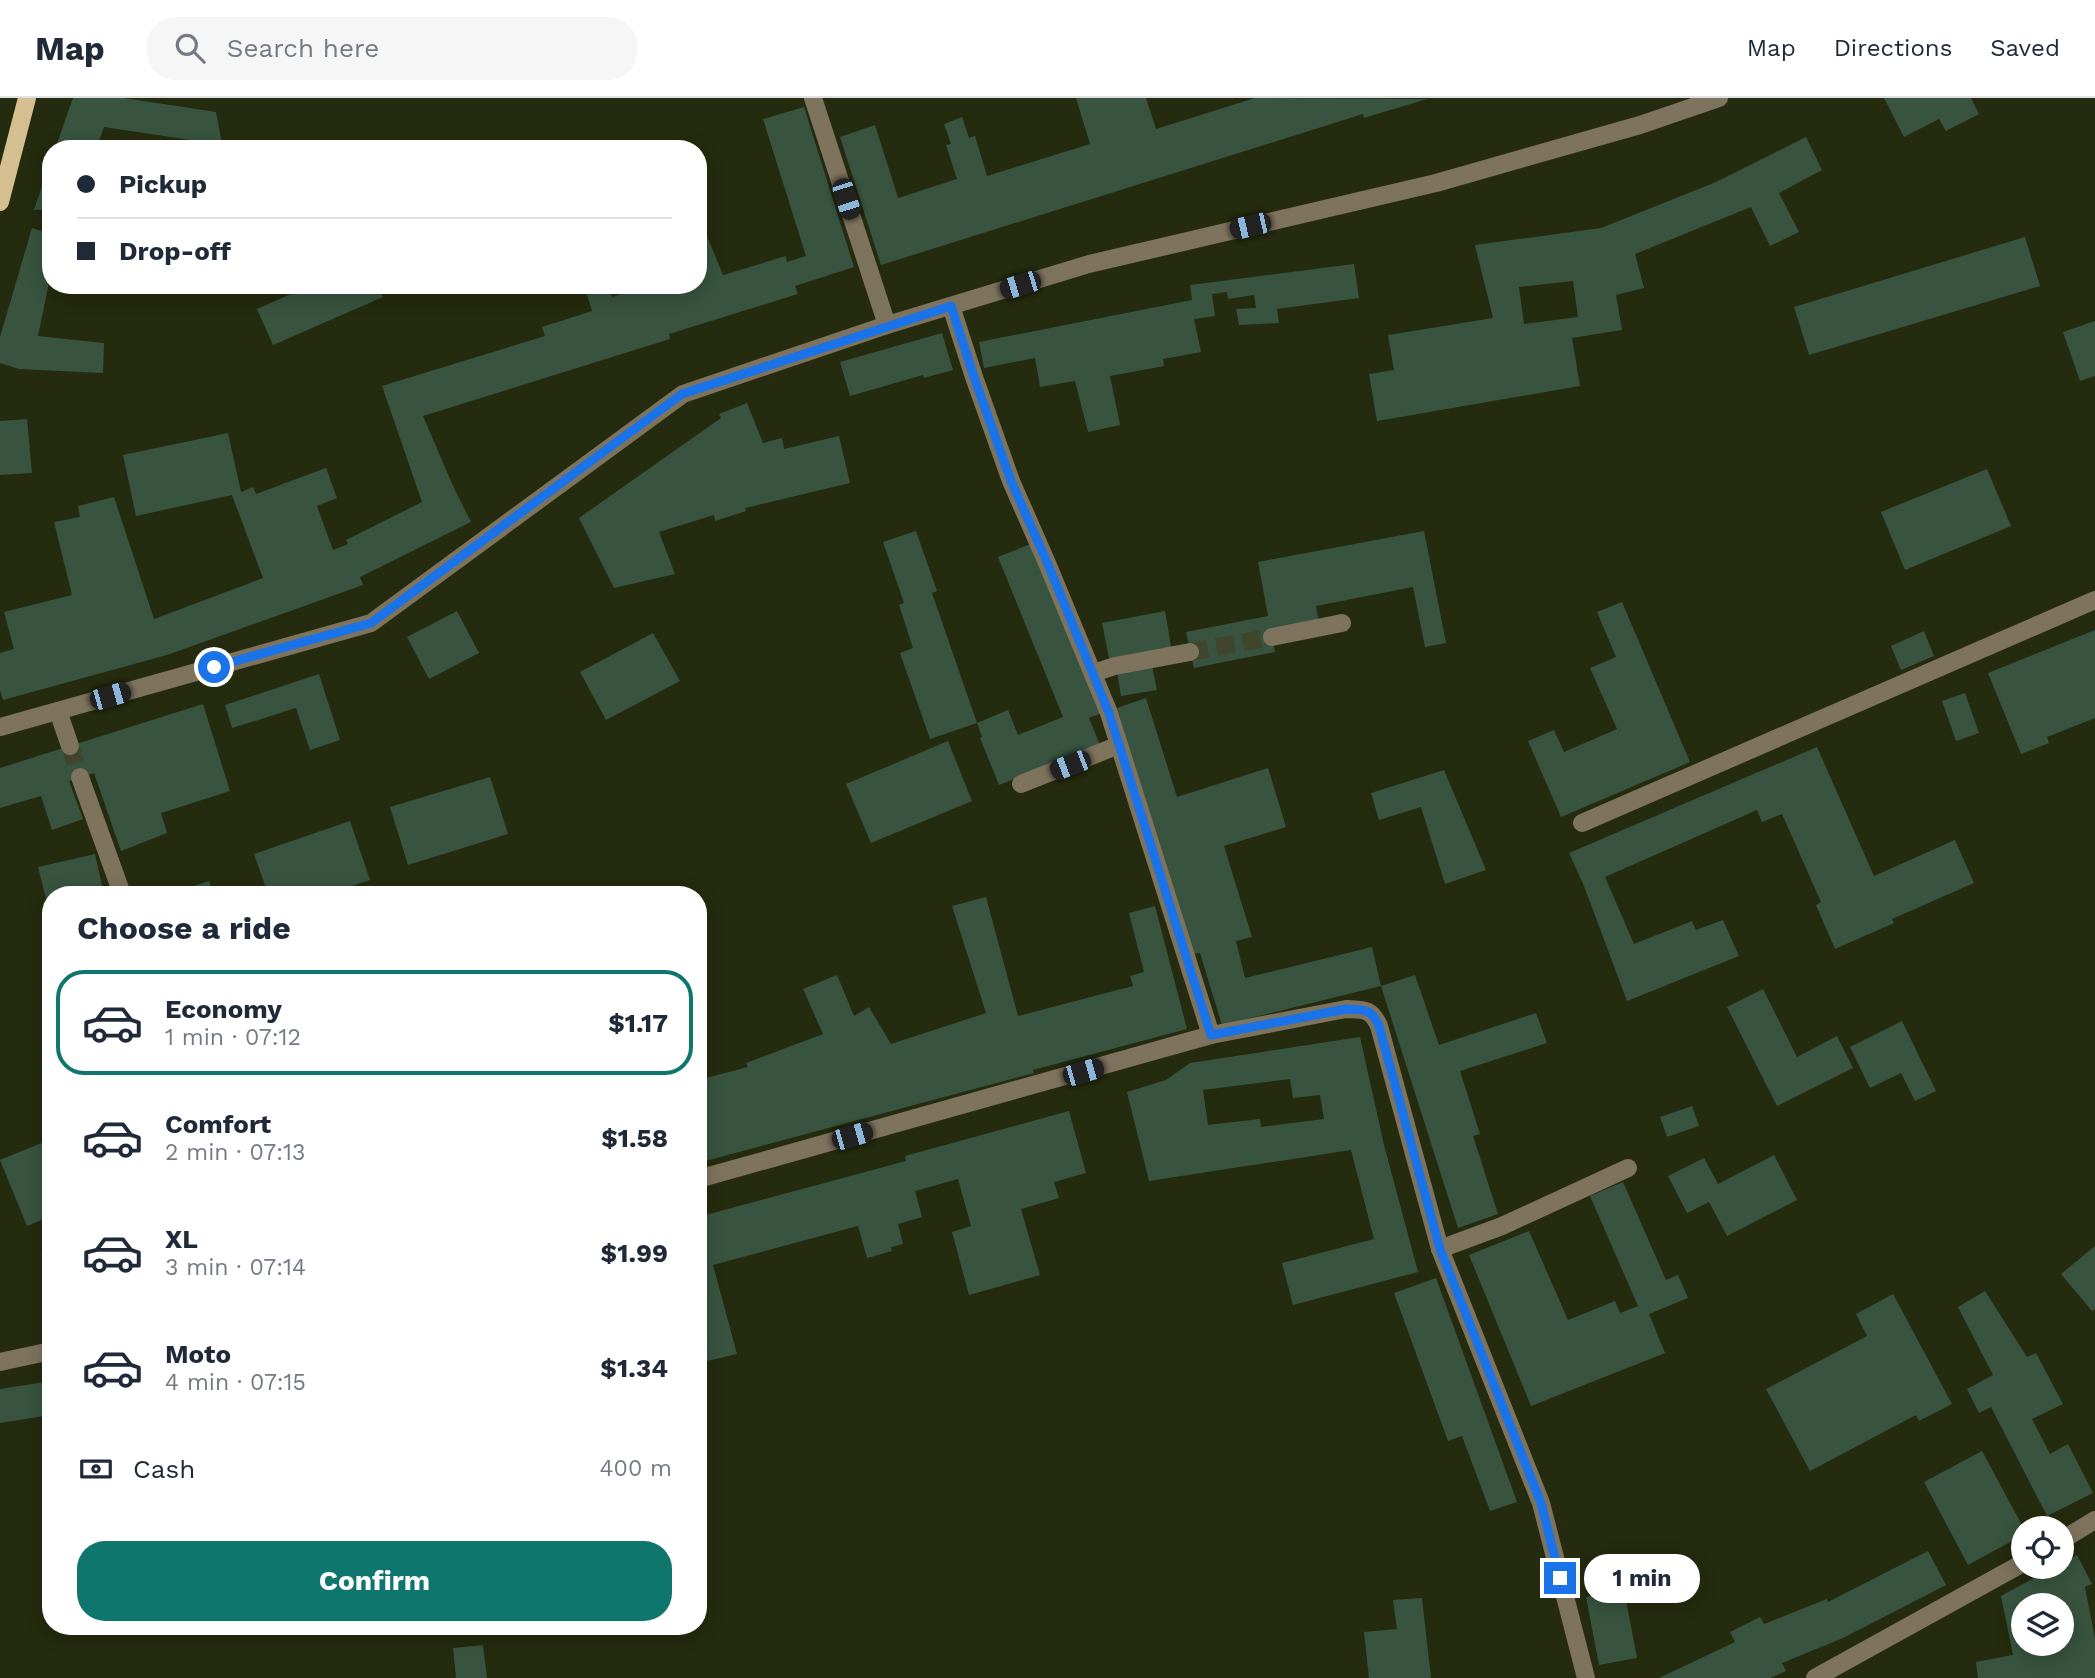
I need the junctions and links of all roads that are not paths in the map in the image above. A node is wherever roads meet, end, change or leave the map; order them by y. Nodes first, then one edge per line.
1 (27, 98) edge
2 (813, 98) edge
3 (1719, 98) edge
4 (0, 202) edge
5 (951, 306) junction
6 (887, 325) junction
7 (2095, 600) edge
8 (1342, 624) dead end
9 (1272, 636) tunnel mouth
10 (1190, 652) tunnel mouth
11 (1093, 673) junction
12 (58, 711) junction
13 (0, 727) edge
14 (70, 746) tunnel mouth
15 (1119, 746) junction
16 (80, 777) tunnel mouth
17 (1021, 784) dead end
18 (1582, 823) dead end
19 (119, 886) edge
20 (1211, 1035) junction
21 (1628, 1168) dead end
22 (707, 1176) edge
23 (1440, 1249) junction
24 (42, 1353) edge
25 (0, 1362) edge
26 (2095, 1520) edge
27 (2074, 1533) edge
28 (2011, 1570) edge
29 (1586, 1678) edge
30 (1815, 1678) edge

1 - 4 main road
2 - 6 street
3 - 5 street
5 - 6 street
5 - 11 street
6 - 12 street
7 - 18 street
8 - 9 street
10 - 11 street
11 - 15 street
12 - 13 street
12 - 14 street
15 - 17 street
15 - 20 street
16 - 19 street
20 - 22 street
20 - 23 street
21 - 23 street
23 - 29 street
24 - 25 street
26 - 27 street
28 - 30 street

